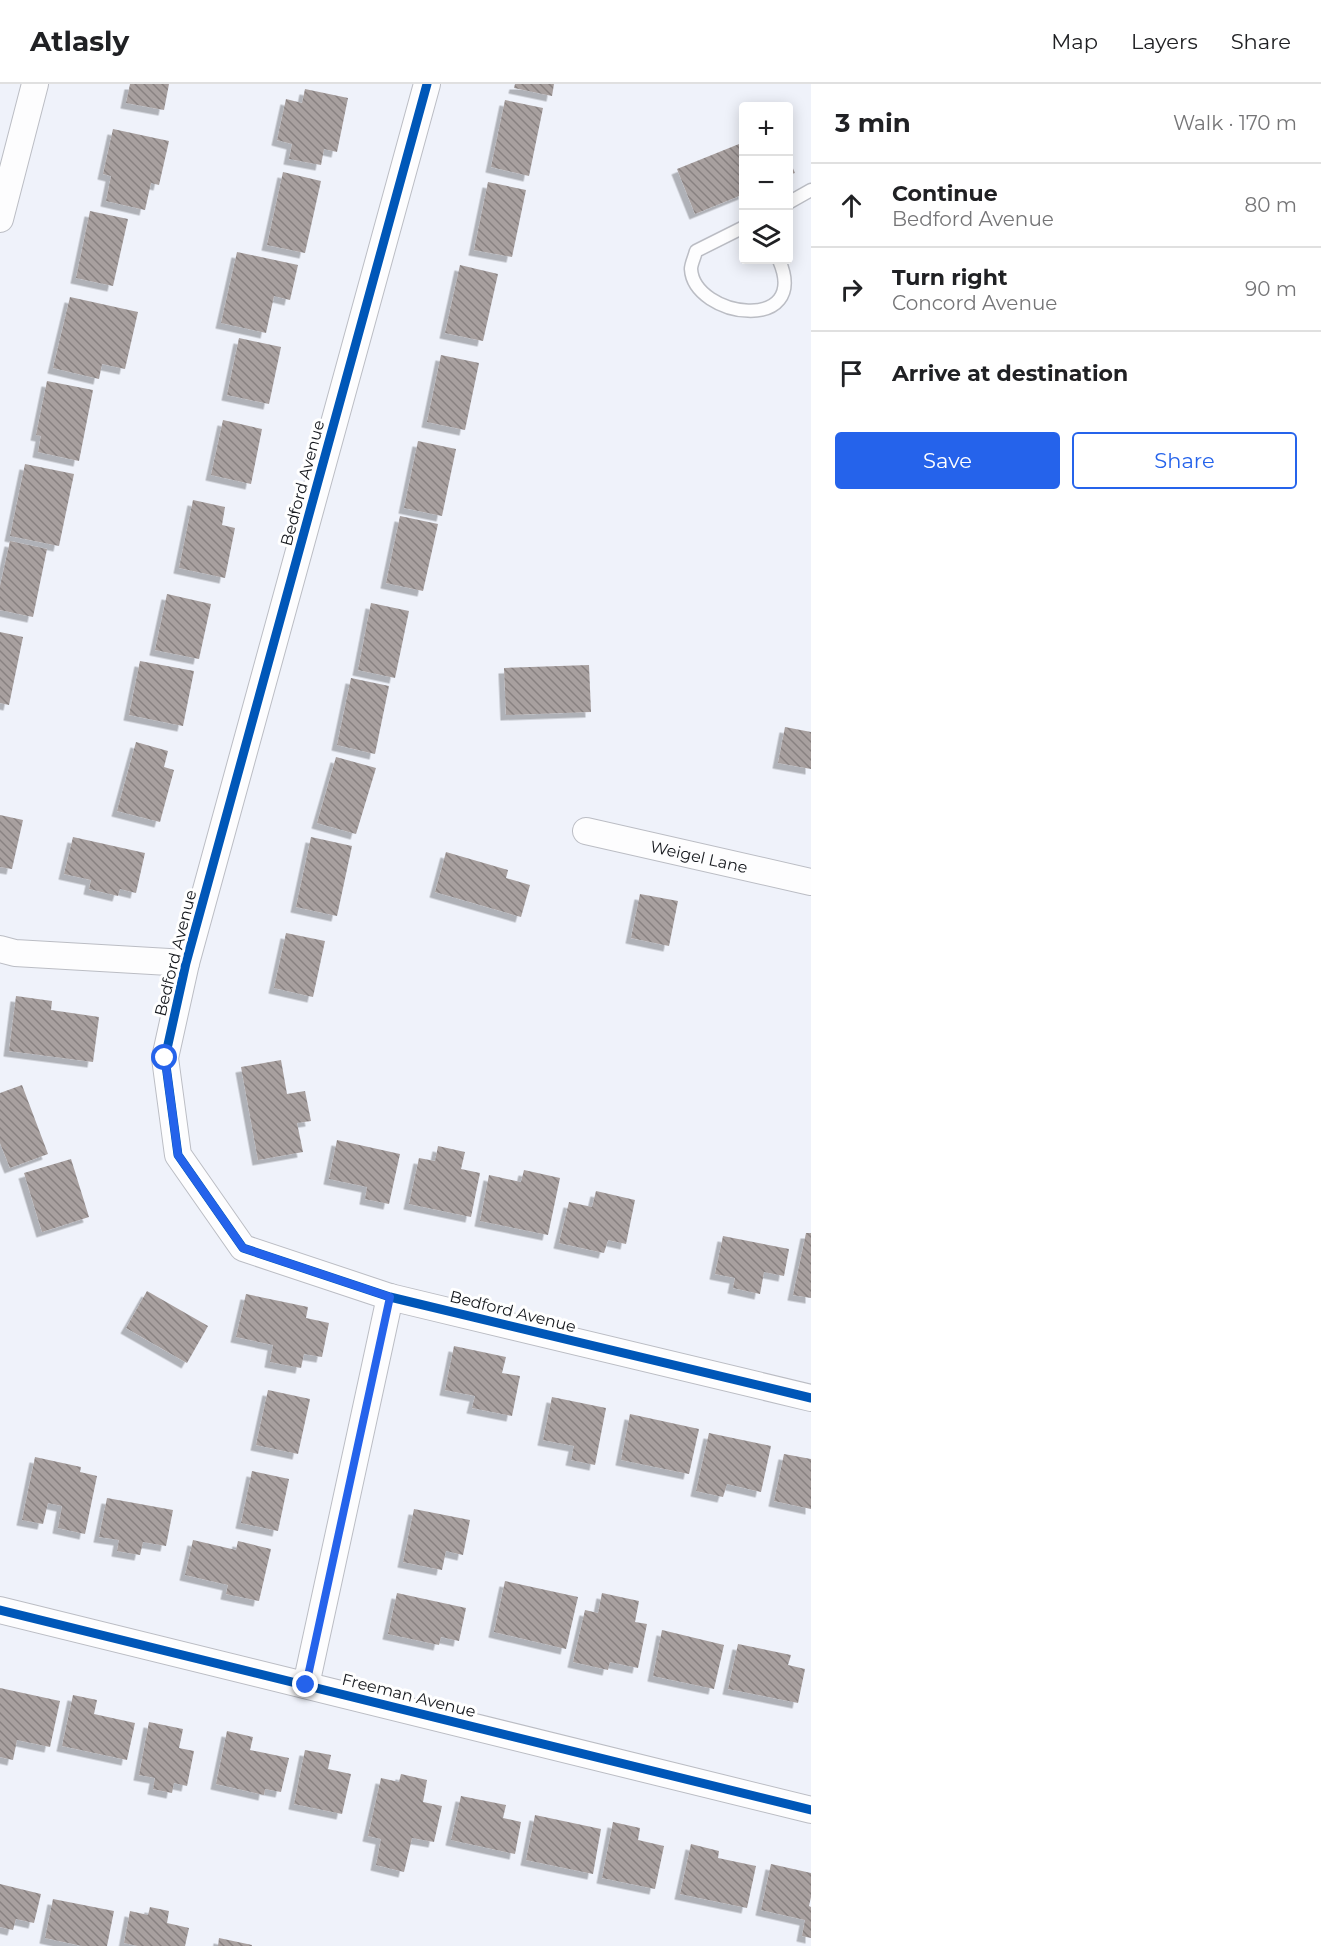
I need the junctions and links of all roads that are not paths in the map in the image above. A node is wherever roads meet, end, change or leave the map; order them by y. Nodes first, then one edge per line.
1 (35, 84) edge
2 (427, 84) edge
3 (811, 190) edge
4 (793, 201) edge
5 (0, 219) edge
6 (739, 230) edge
7 (780, 264) edge
8 (586, 831) dead end
9 (811, 882) edge
10 (0, 949) edge
11 (186, 963) junction
12 (390, 1297) junction
13 (811, 1398) edge
14 (0, 1610) edge
15 (306, 1685) junction
16 (811, 1810) edge

1 - 5 street
2 - 11 street, Bedford Avenue
3 - 4 lane
6 - 7 lane
8 - 9 street, Weigel Lane
10 - 11 street
11 - 12 street, Bedford Avenue
12 - 13 street, Bedford Avenue
12 - 15 street
14 - 15 street, Freeman Avenue
15 - 16 street, Freeman Avenue

